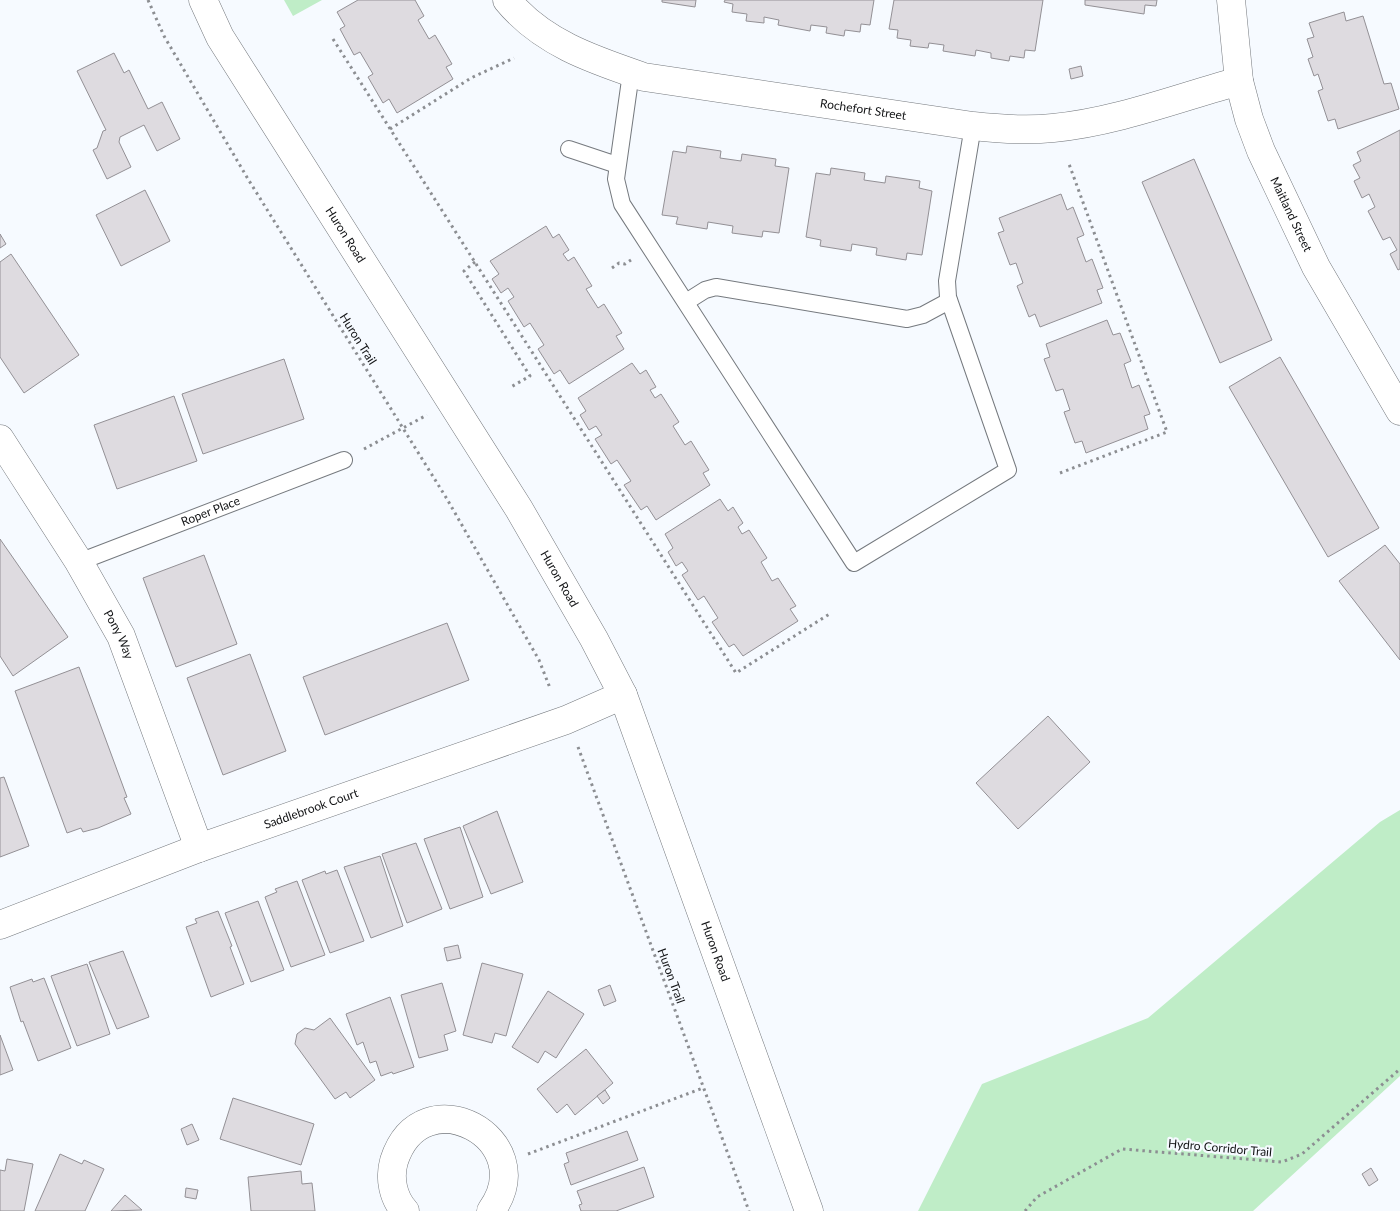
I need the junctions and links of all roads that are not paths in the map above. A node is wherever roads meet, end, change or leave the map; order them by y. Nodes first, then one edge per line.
1 (203, 0) edge
2 (507, 0) edge
3 (1231, 0) edge
4 (631, 73) junction
5 (1238, 81) junction
6 (973, 126) junction
7 (568, 149) dead end
8 (617, 165) junction
9 (949, 301) junction
10 (686, 302) junction
11 (1400, 411) edge
12 (0, 440) edge
13 (344, 460) road end
14 (79, 562) junction
15 (623, 695) junction
16 (199, 848) junction
17 (0, 925) edge
18 (497, 1208) edge
19 (405, 1211) edge
20 (809, 1211) edge

1 - 15 street, Huron Road
2 - 4 street, Rochefort Street
3 - 5 street, Maitland Street
4 - 6 street, Rochefort Street
4 - 8 lane
5 - 6 street, Rochefort Street
5 - 11 street, Maitland Street
6 - 9 lane
7 - 8 lane
8 - 10 lane
9 - 10 lane
9 - 10 lane
12 - 14 street, Pony Way
13 - 14 lane, Roper Place
14 - 16 street, Pony Way
15 - 16 street, Saddlebrook Court
15 - 20 street, Huron Road
16 - 17 street, Saddlebrook Court
18 - 19 street

